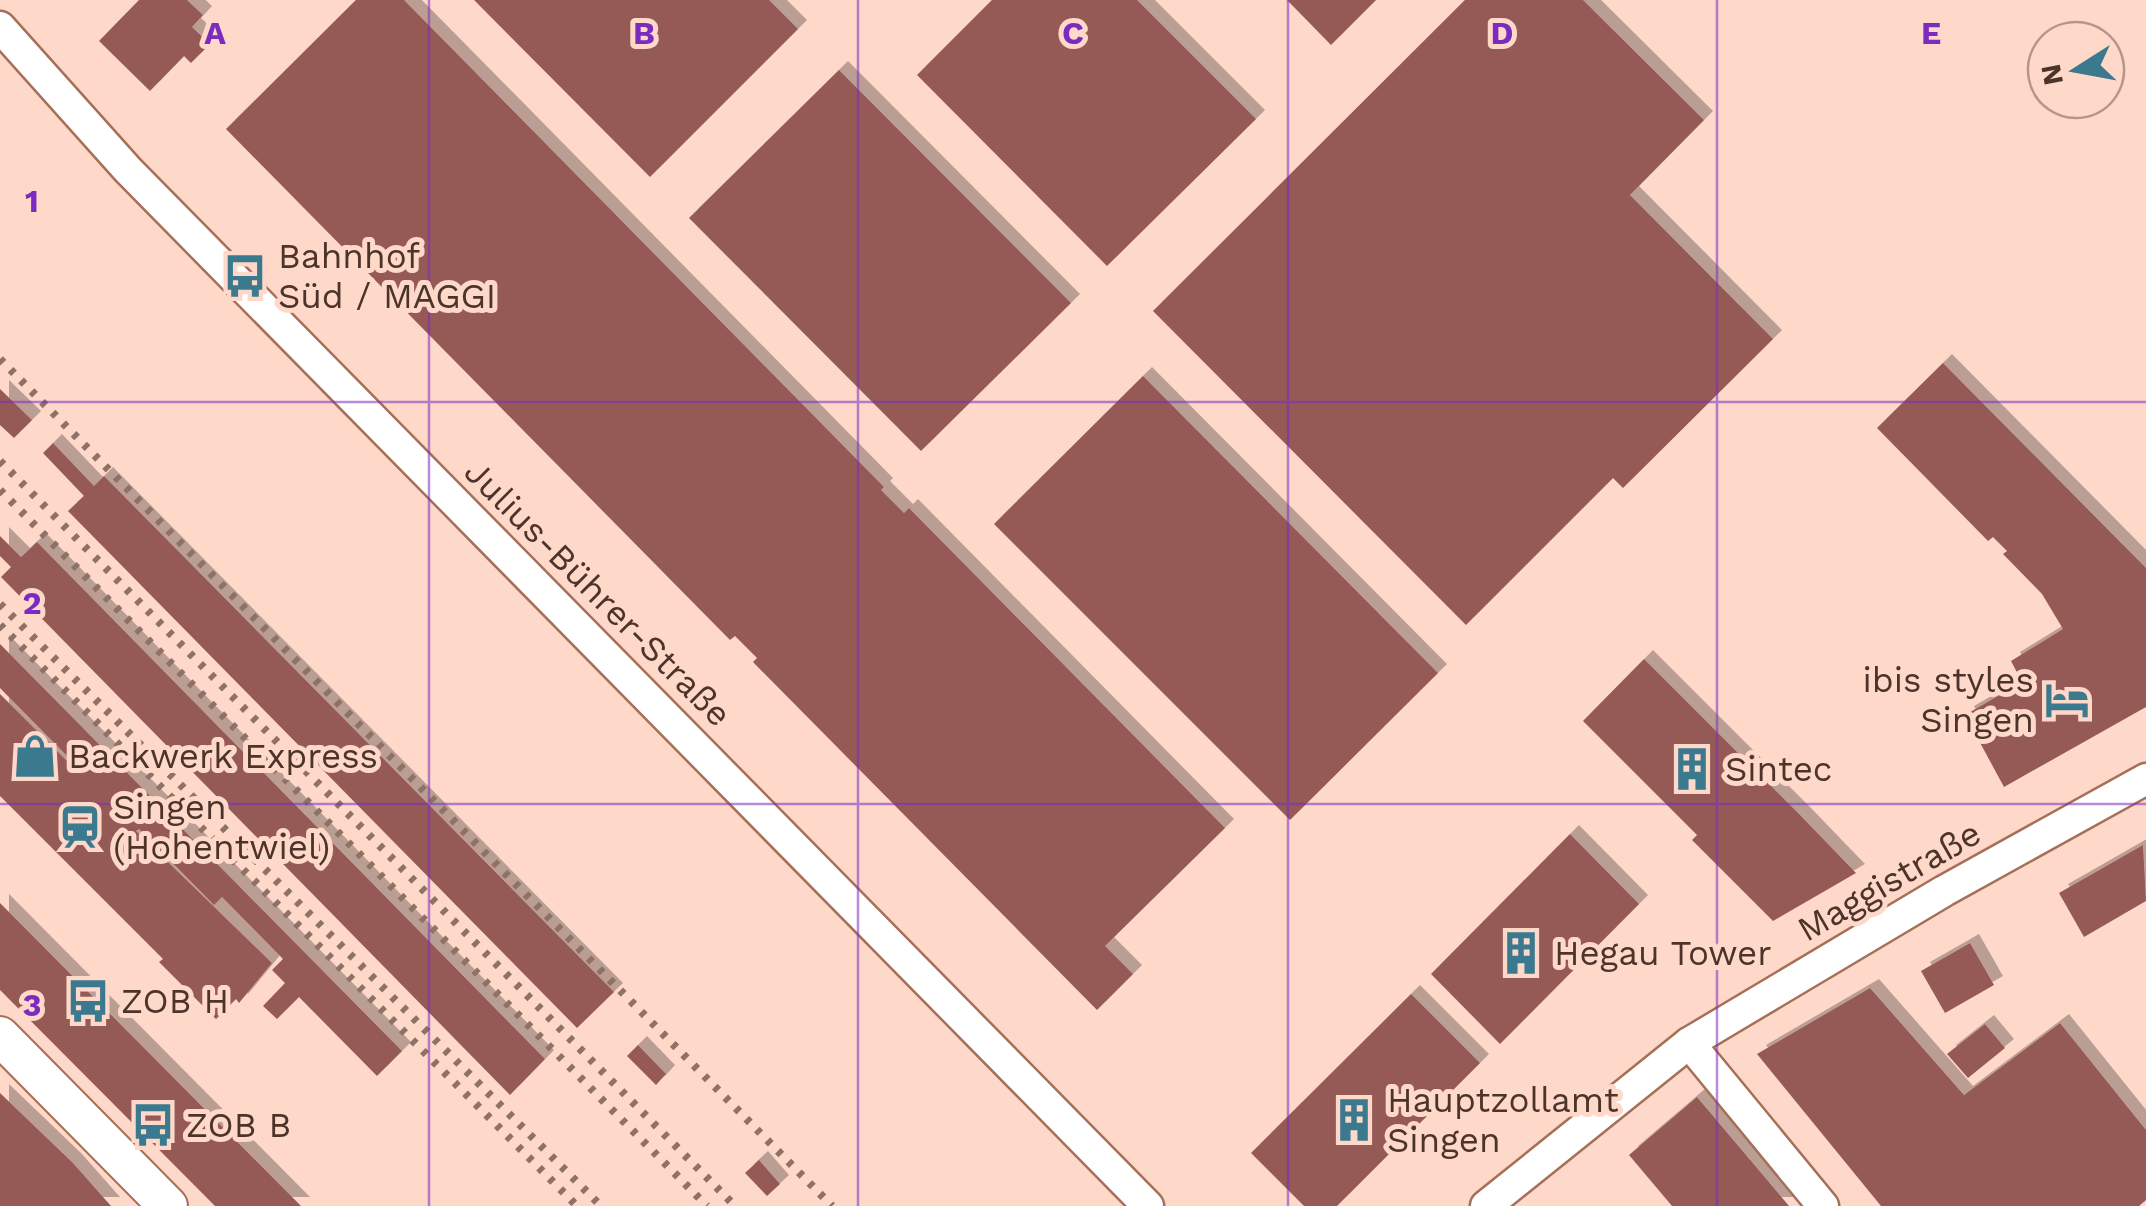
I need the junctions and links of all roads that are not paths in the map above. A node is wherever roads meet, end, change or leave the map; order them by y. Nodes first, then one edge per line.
1 (0, 26) edge
2 (2146, 779) edge
3 (0, 1036) edge
4 (1689, 1043) junction
5 (168, 1206) edge
6 (1148, 1206) edge
7 (1486, 1206) edge
8 (1824, 1206) edge

1 - 6 street, Julius-Bührer-Straße
2 - 4 street, Maggistraße
3 - 5 street
4 - 7 street, Maggistraße
4 - 8 street

